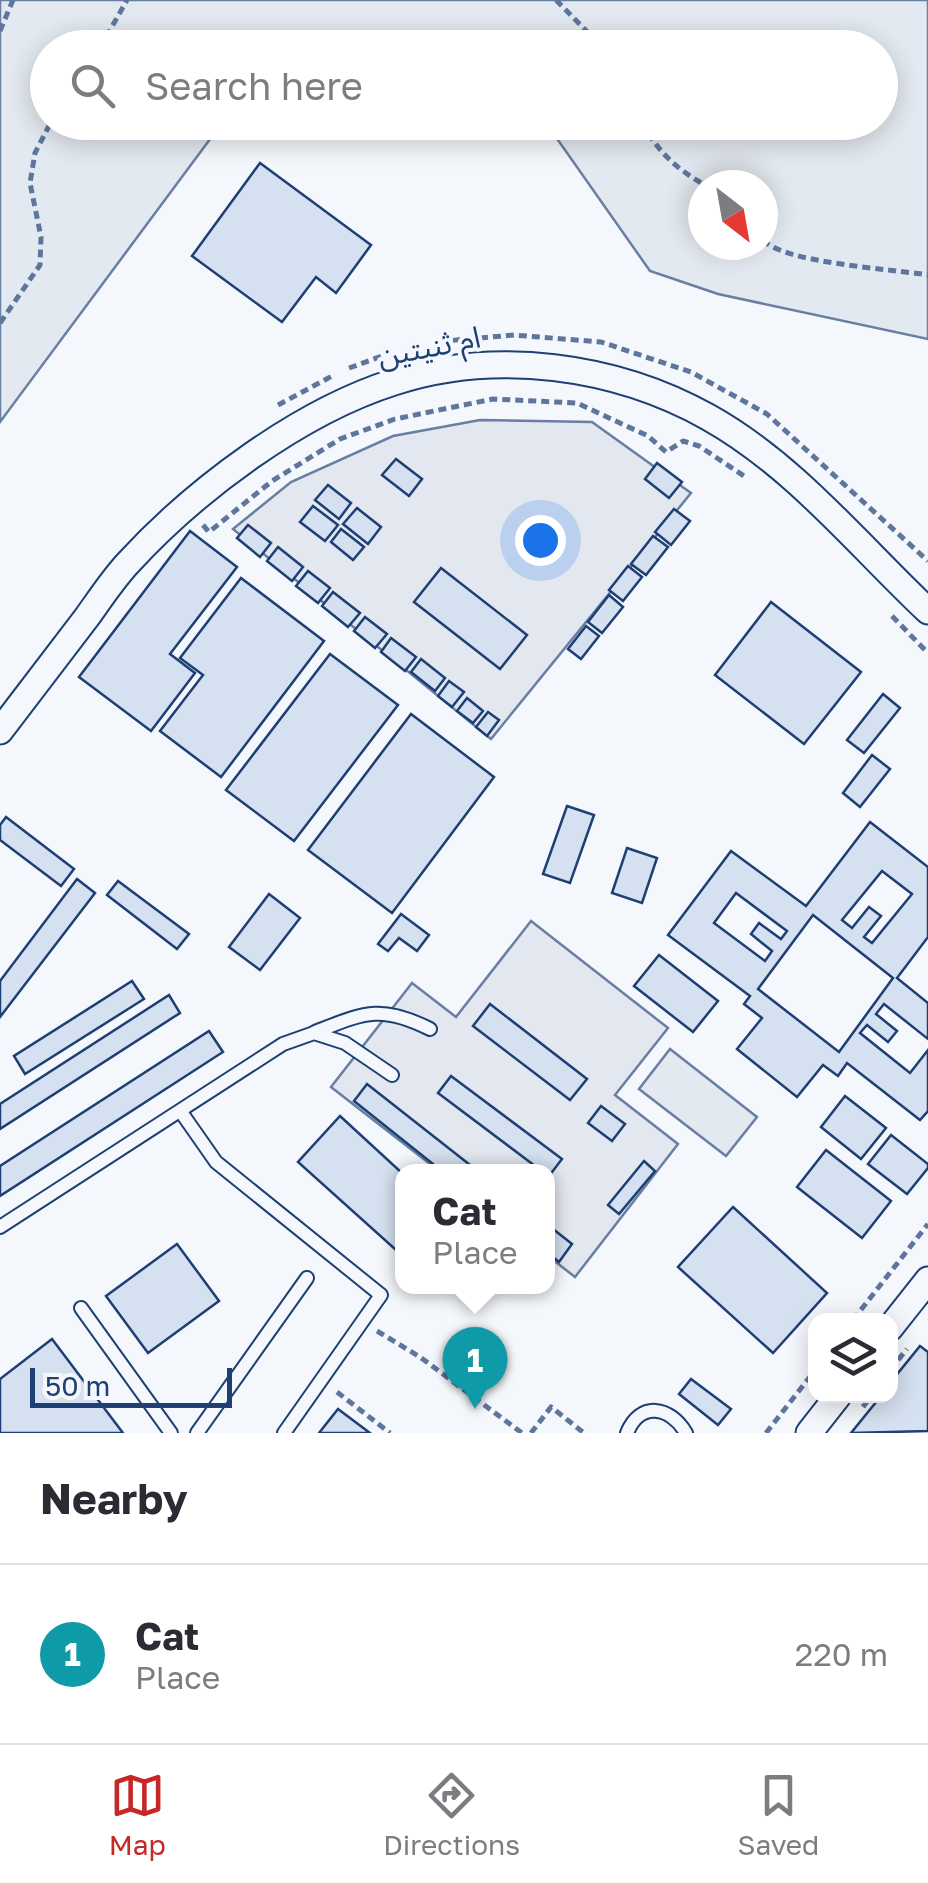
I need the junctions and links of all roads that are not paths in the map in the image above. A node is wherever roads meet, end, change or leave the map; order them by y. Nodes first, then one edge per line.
1 (928, 610) edge
2 (0, 731) edge
3 (430, 1029) dead end
4 (314, 1032) junction
5 (392, 1074) dead end
6 (181, 1112) junction
7 (0, 1227) edge
8 (307, 1278) dead end
9 (928, 1280) edge
10 (81, 1308) dead end
11 (898, 1318) edge
12 (833, 1403) edge
13 (171, 1433) edge
14 (197, 1433) edge
15 (284, 1433) edge
16 (627, 1433) edge
17 (686, 1433) edge
18 (809, 1433) edge

1 - 2 street, ام ثنيتين
3 - 4 lane
4 - 5 lane
4 - 6 lane
6 - 7 lane
6 - 15 lane
8 - 14 lane
9 - 11 street
10 - 13 lane
12 - 18 street
16 - 17 lane

